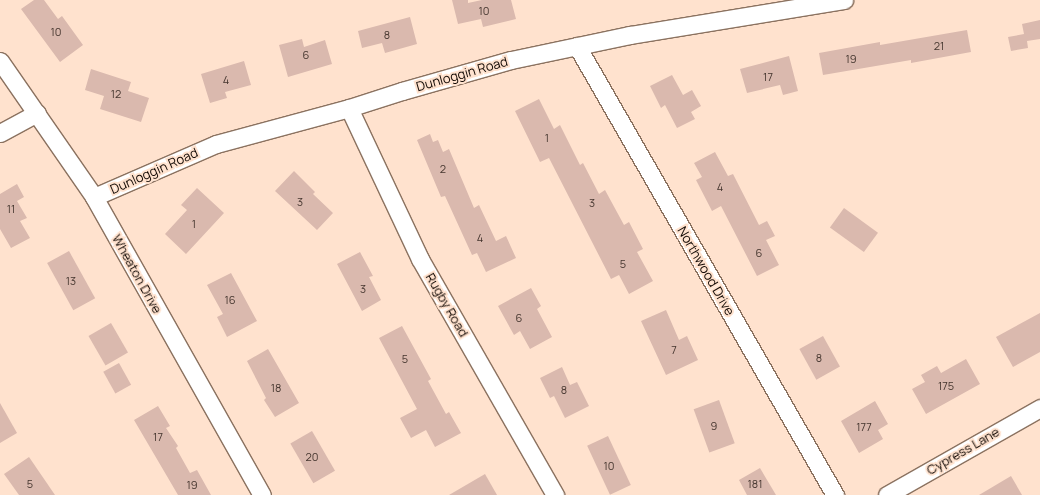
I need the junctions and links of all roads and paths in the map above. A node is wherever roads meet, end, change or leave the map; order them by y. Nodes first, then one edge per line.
1 (844, 0) edge
2 (577, 46) junction
3 (0, 60) edge
4 (350, 108) junction
5 (37, 113) junction
6 (0, 133) edge
7 (94, 197) junction
8 (1039, 412) edge
9 (262, 495) edge
10 (555, 495) edge
11 (835, 495) edge
12 (887, 495) edge

1 - 2 street, Dunloggin Road
2 - 4 street, Dunloggin Road
2 - 11 street, Northwood Drive
3 - 5 street, Wheaton Drive
4 - 7 street, Dunloggin Road
4 - 10 street, Rugby Road
5 - 6 street
5 - 7 street, Wheaton Drive
7 - 9 street, Wheaton Drive
8 - 12 street, Cypress Lane

